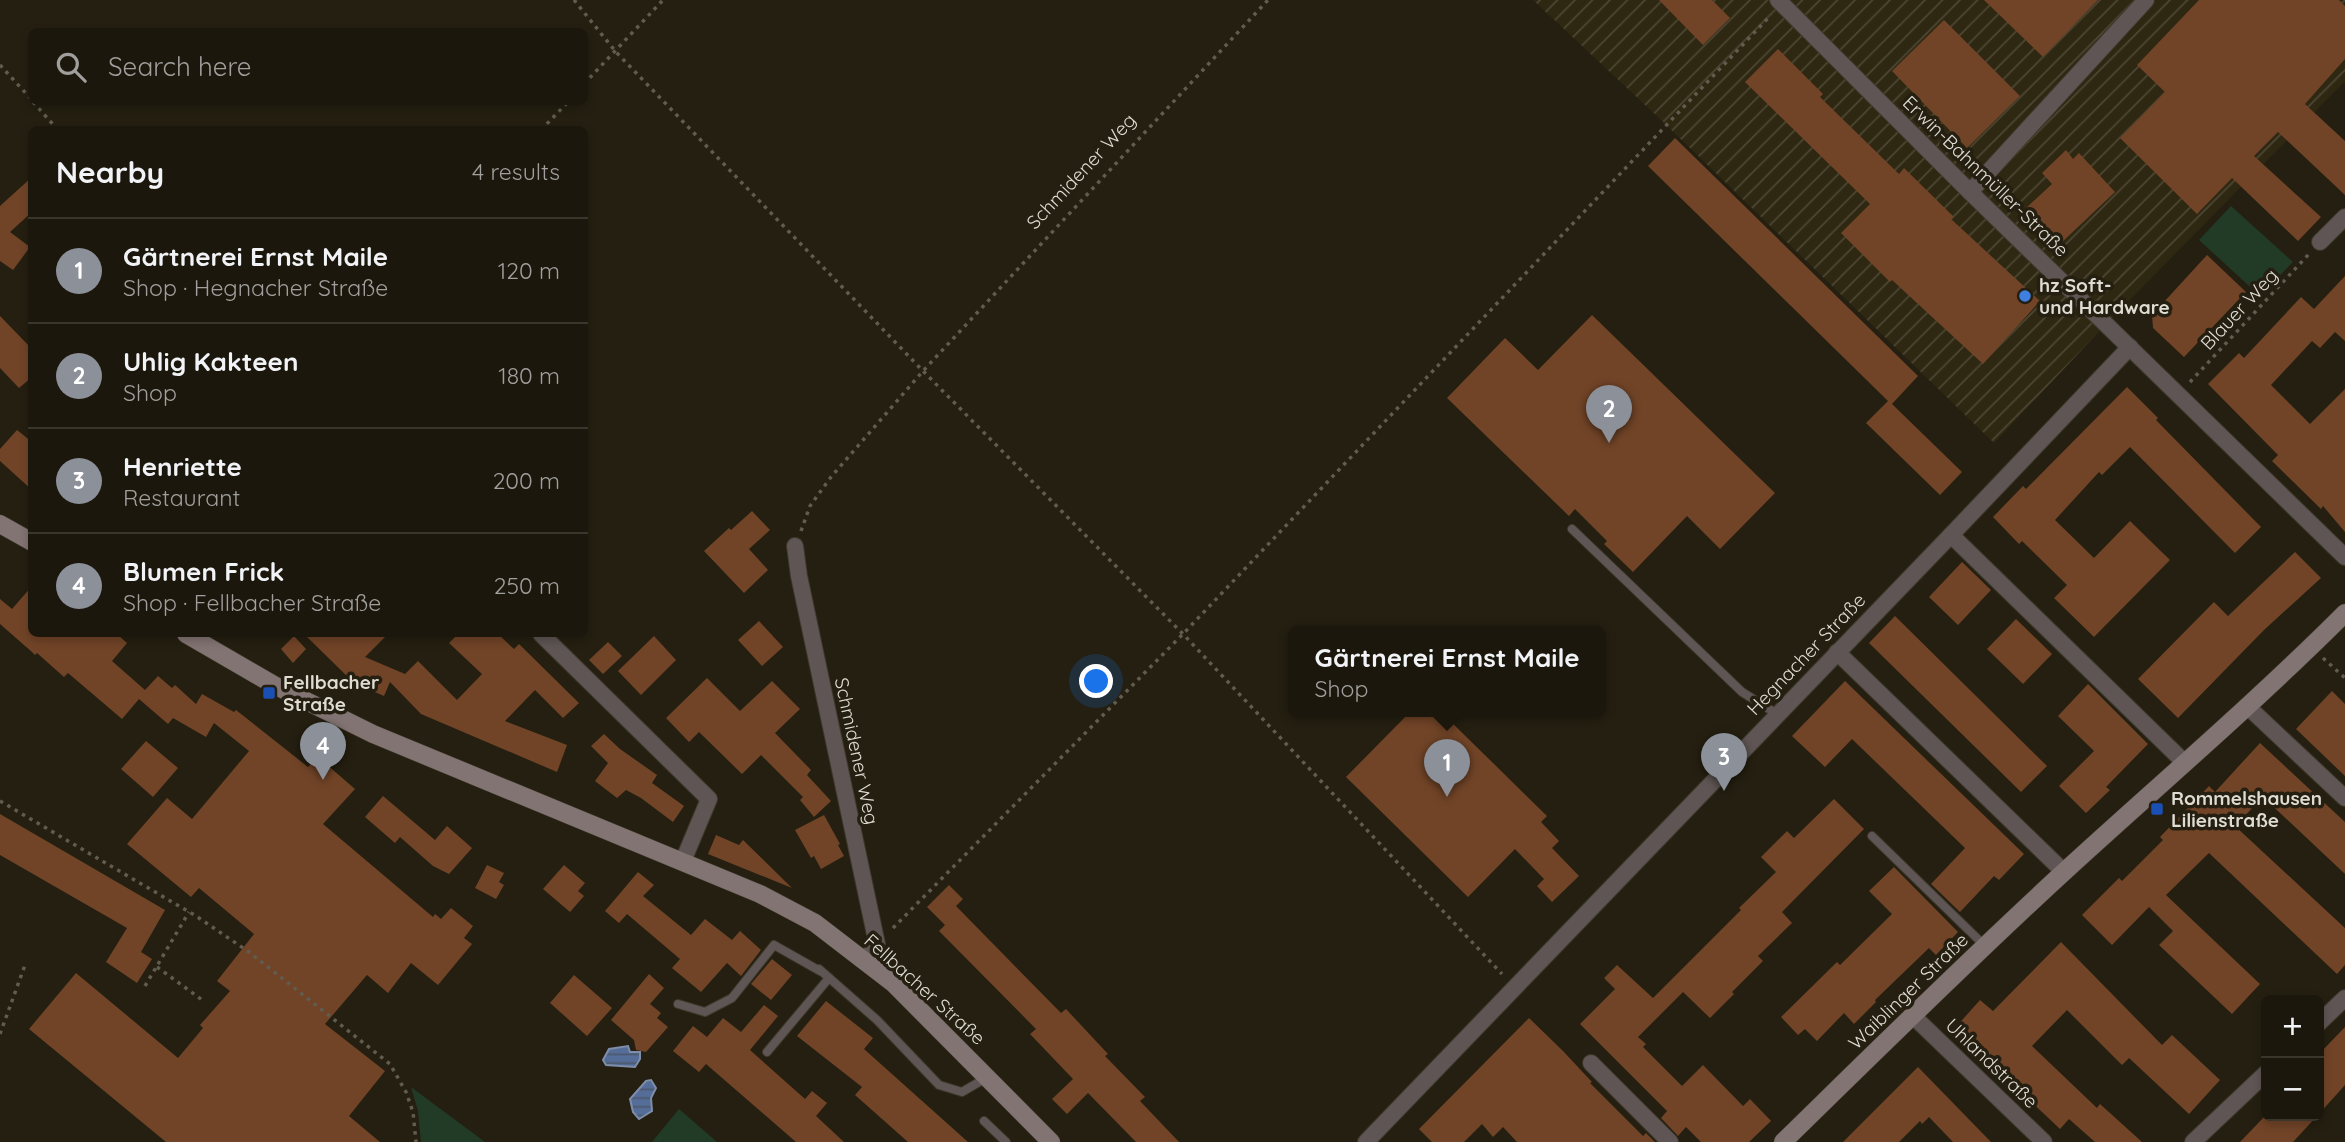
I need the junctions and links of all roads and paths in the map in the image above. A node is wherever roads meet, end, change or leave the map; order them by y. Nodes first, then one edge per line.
1 (574, 0) edge
2 (663, 0) edge
3 (1268, 0) edge
4 (2146, 0) edge
5 (1780, 2) edge
6 (615, 52) junction
7 (0, 65) edge
8 (588, 80) edge
9 (28, 96) edge
10 (36, 105) edge
11 (565, 105) edge
12 (54, 126) edge
13 (545, 126) edge
14 (1970, 192) junction
15 (2345, 217) edge
16 (2320, 242) joint
17 (2130, 347) junction
18 (923, 371) junction
19 (2179, 394) junction
20 (0, 524) edge
21 (1572, 529) dead end
22 (1951, 535) junction
23 (28, 540) edge
24 (795, 546) joint
25 (2345, 557) edge
26 (2345, 613) edge
27 (1183, 634) junction
28 (191, 637) edge
29 (544, 637) edge
30 (2312, 647) junction
31 (1837, 652) junction
32 (2345, 678) edge
33 (2247, 706) junction
34 (1777, 714) junction
35 (2185, 764) junction
36 (2345, 798) edge
37 (0, 801) edge
38 (1872, 836) dead end
39 (683, 861) junction
40 (2064, 872) junction
41 (189, 912) junction
42 (877, 944) junction
43 (1985, 947) junction
44 (865, 960) junction
45 (25, 965) dead end
46 (157, 967) junction
47 (829, 978) junction
48 (145, 986) dead end
49 (1515, 988) junction
50 (2345, 998) edge
51 (205, 1002) dead end
52 (678, 1004) dead end
53 (1912, 1015) junction
54 (2324, 1018) edge
55 (0, 1034) edge
56 (767, 1052) dead end
57 (1591, 1063) dead end
58 (989, 1077) junction
59 (2261, 1078) edge
60 (984, 1121) dead end
61 (416, 1142) edge
62 (1006, 1142) edge
63 (1051, 1142) edge
64 (1366, 1142) edge
65 (1670, 1142) edge
66 (1783, 1142) edge
67 (2044, 1142) edge
68 (2193, 1142) edge

1 - 6 path
2 - 6 path
3 - 18 path, Schmidener Weg
4 - 14 street
5 - 14 street, Erwin-Bahnmüller-Straße
5 - 27 path
6 - 8 path
6 - 18 path
7 - 9 path
10 - 12 path
11 - 13 path
14 - 17 street, Erwin-Bahnmüller-Straße
15 - 16 street
16 - 19 path, Blauer Weg
17 - 19 street, Erwin-Bahnmüller-Straße
17 - 22 street, Hegnacher Straße
18 - 24 path, Schmidener Weg
18 - 27 path
19 - 25 street, Erwin-Bahnmüller-Straße
20 - 23 main road
21 - 34 lane
22 - 31 street, Hegnacher Straße
22 - 35 street
24 - 42 street, Schmidener Weg
26 - 30 main road, Waiblinger Straße
27 - 42 path
27 - 49 path
28 - 39 main road, Fellbacher Straße
29 - 39 street
30 - 32 path
30 - 33 main road, Waiblinger Straße
31 - 34 street, Hegnacher Straße
31 - 40 street
33 - 35 main road, Waiblinger Straße
33 - 36 street
34 - 49 street, Hegnacher Straße
35 - 40 main road, Waiblinger Straße
37 - 41 path
38 - 43 lane
39 - 44 main road, Fellbacher Straße
40 - 43 main road, Waiblinger Straße
41 - 46 path
41 - 61 path
42 - 44 street
43 - 53 main road, Waiblinger Straße
44 - 58 main road, Fellbacher Straße
45 - 55 path
46 - 48 path
46 - 51 path
47 - 52 lane
47 - 56 lane
47 - 58 lane
49 - 64 street, Hegnacher Straße
50 - 54 street
53 - 66 main road, Waiblinger Straße
53 - 67 street, Uhlandstraße
57 - 65 street
58 - 63 main road, Fellbacher Straße
59 - 68 street
60 - 62 lane

